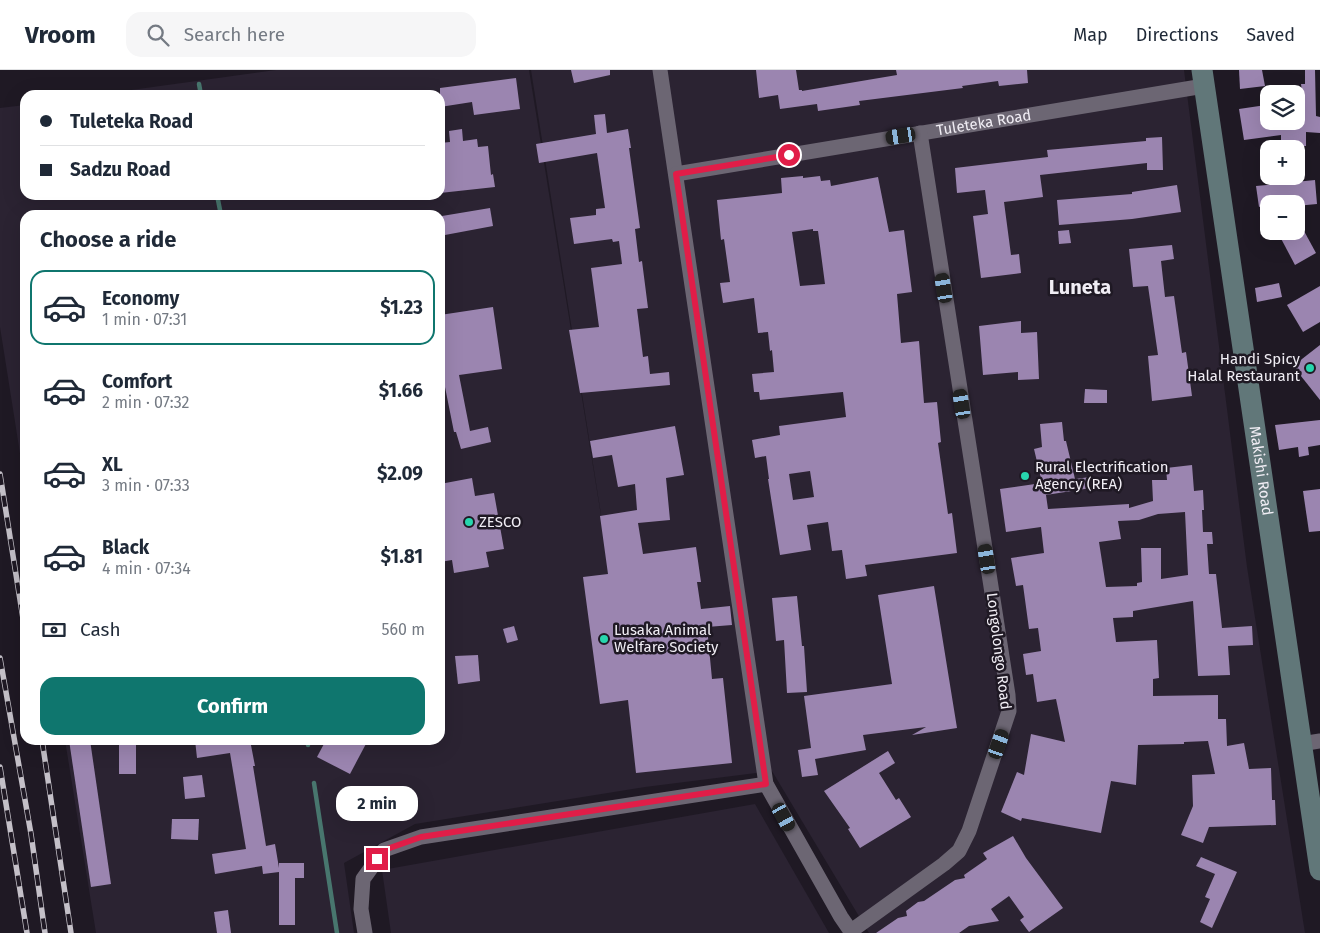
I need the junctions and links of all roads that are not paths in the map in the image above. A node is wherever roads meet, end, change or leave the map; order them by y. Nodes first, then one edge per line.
1 (660, 70) edge
2 (1203, 78) edge
3 (920, 133) junction
4 (676, 174) junction
5 (1311, 742) edge
6 (766, 784) junction
7 (1320, 870) edge
8 (851, 932) edge
9 (365, 933) edge

1 - 4 street
2 - 3 street, Tuleteka Road
2 - 5 main road, Makishi Road
3 - 4 street, Tuleteka Road
3 - 8 street, Longolongo Road
4 - 6 street
5 - 7 main road, Makishi Road
6 - 8 street
6 - 9 street

